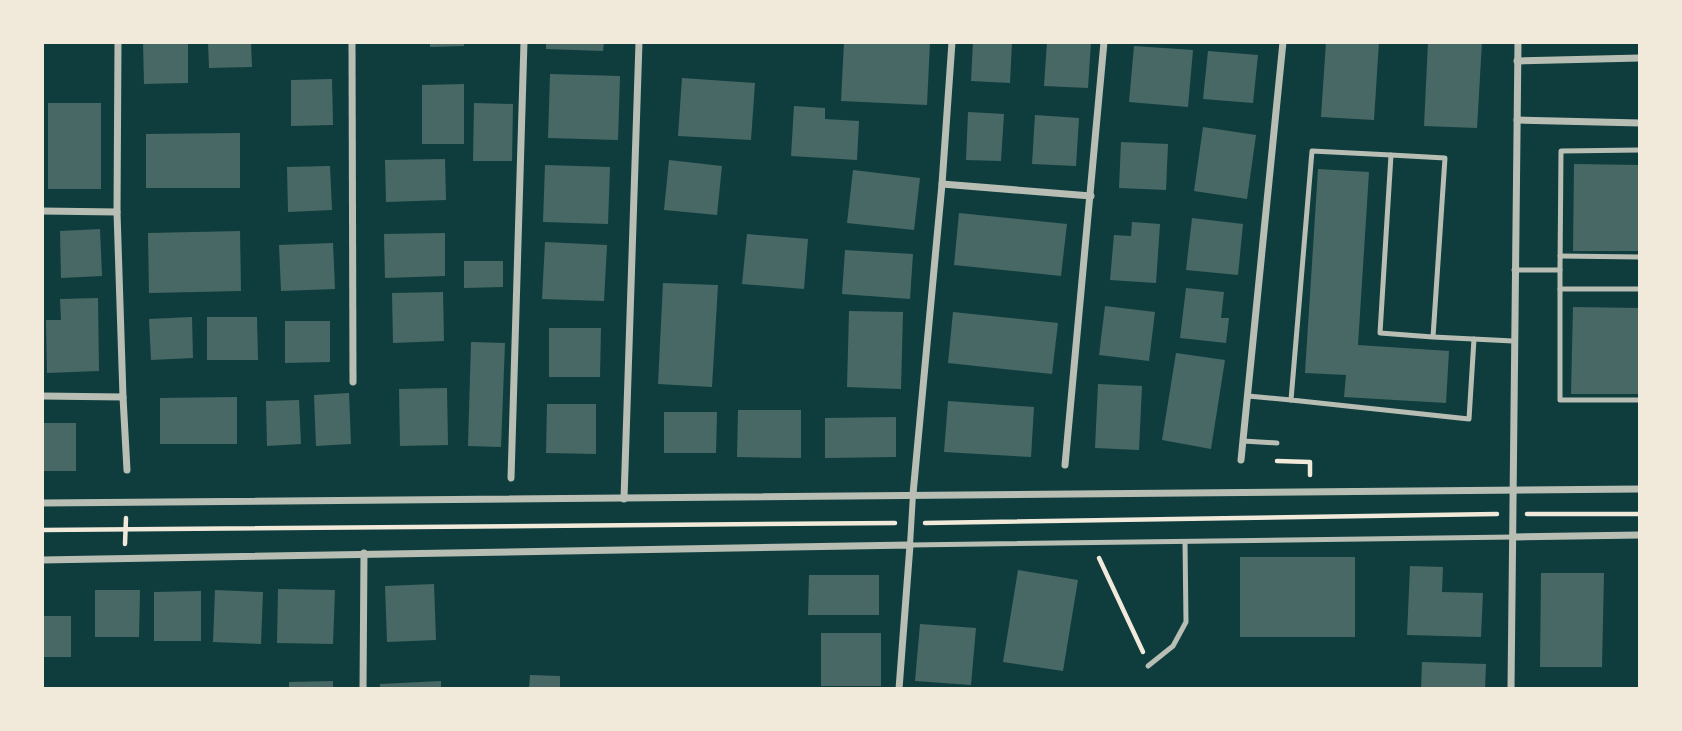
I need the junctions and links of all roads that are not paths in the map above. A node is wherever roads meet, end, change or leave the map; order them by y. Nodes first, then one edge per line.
1 (118, 42) edge
2 (352, 42) edge
3 (524, 42) edge
4 (639, 42) edge
5 (951, 42) edge
6 (1104, 42) edge
7 (1283, 42) edge
8 (1518, 42) edge
9 (1640, 58) edge
10 (1517, 61) junction
11 (1517, 120) junction
12 (1640, 123) edge
13 (1640, 150) edge
14 (1391, 155) junction
15 (942, 184) junction
16 (1091, 196) junction
17 (42, 211) edge
18 (117, 212) junction
19 (1560, 256) junction
20 (1640, 257) edge
21 (1514, 270) junction
22 (1560, 270) junction
23 (1560, 289) junction
24 (1640, 289) edge
25 (1433, 337) junction
26 (1474, 339) junction
27 (1513, 341) junction
28 (353, 382) dead end
29 (42, 396) edge
30 (1248, 396) junction
31 (123, 397) junction
32 (1291, 400) junction
33 (1640, 400) edge
34 (1243, 442) junction
35 (1277, 443) dead end
36 (1241, 460) dead end
37 (1065, 465) dead end
38 (127, 470) dead end
39 (511, 478) dead end
40 (1640, 489) edge
41 (1512, 490) junction
42 (913, 494) junction
43 (624, 499) junction
44 (42, 503) edge
45 (1640, 535) edge
46 (1514, 537) junction
47 (1185, 542) junction
48 (910, 545) junction
49 (364, 553) junction
50 (42, 560) edge
51 (1148, 666) road end
52 (363, 689) edge
53 (899, 689) edge
54 (1511, 689) edge

1 - 18 street
2 - 28 street
3 - 39 street
4 - 43 street
5 - 15 street
6 - 16 street
7 - 30 street
8 - 10 street
9 - 10 street
10 - 11 street
11 - 12 street
11 - 21 street
13 - 19 lane
14 - 25 lane
14 - 25 lane
14 - 32 lane
15 - 16 street
15 - 42 street
16 - 37 street
17 - 18 street
18 - 31 street
19 - 20 lane
19 - 22 lane
21 - 22 lane
21 - 27 street
22 - 23 lane
23 - 24 lane
23 - 33 lane
25 - 26 lane
26 - 27 lane
26 - 32 lane
27 - 41 street
29 - 31 street
30 - 32 lane
30 - 34 street
31 - 38 street
34 - 35 lane
34 - 36 street
40 - 41 street
41 - 42 street
41 - 46 street
42 - 43 street
42 - 48 street
43 - 44 street
45 - 46 street
46 - 47 lane
46 - 54 street
47 - 48 lane
47 - 51 lane
48 - 49 street
48 - 53 street
49 - 50 street
49 - 52 street

